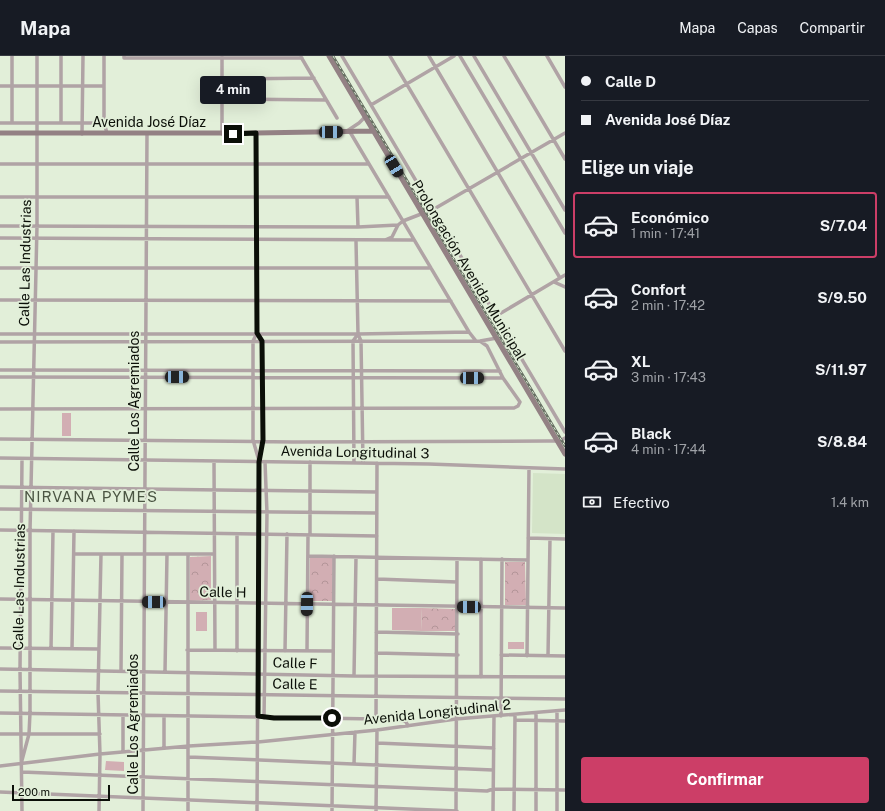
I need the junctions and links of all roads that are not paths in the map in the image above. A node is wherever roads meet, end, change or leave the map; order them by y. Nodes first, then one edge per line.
1 (12, 56) edge
2 (37, 56) edge
3 (61, 56) edge
4 (82, 56) edge
5 (104, 56) edge
6 (124, 56) edge
7 (329, 56) edge
8 (342, 56) edge
9 (390, 56) edge
10 (429, 56) edge
11 (454, 56) edge
12 (460, 56) edge
13 (474, 56) edge
14 (504, 56) edge
15 (547, 56) edge
16 (145, 57) edge
17 (222, 57) edge
18 (301, 57) edge
19 (435, 67) junction
20 (314, 78) junction
21 (222, 79) junction
22 (407, 84) junction
23 (0, 86) edge
24 (12, 86) junction
25 (37, 86) junction
26 (61, 86) junction
27 (83, 86) junction
28 (104, 86) junction
29 (565, 87) edge
30 (222, 99) junction
31 (326, 100) junction
32 (371, 105) junction
33 (365, 117) junction
34 (337, 118) dead end
35 (61, 122) junction
36 (0, 123) edge
37 (12, 123) junction
38 (36, 123) junction
39 (104, 123) junction
40 (83, 124) junction
41 (373, 131) junction
42 (348, 132) junction
43 (0, 133) edge
44 (37, 133) junction
45 (107, 133) junction
46 (256, 133) junction
47 (565, 133) edge
48 (82, 134) junction
49 (147, 134) junction
50 (222, 134) junction
51 (553, 140) junction
52 (531, 153) junction
53 (521, 159) junction
54 (565, 159) edge
55 (37, 163) junction
56 (146, 163) junction
57 (0, 164) edge
58 (256, 164) junction
59 (370, 164) junction
60 (499, 172) junction
61 (469, 189) junction
62 (0, 197) edge
63 (38, 197) junction
64 (146, 197) junction
65 (256, 197) junction
66 (357, 197) junction
67 (389, 197) junction
68 (434, 209) junction
69 (565, 210) edge
70 (422, 214) junction
71 (403, 221) junction
72 (398, 225) junction
73 (0, 226) edge
74 (37, 226) junction
75 (146, 226) junction
76 (256, 227) junction
77 (358, 227) junction
78 (565, 233) edge
79 (0, 238) edge
80 (37, 238) junction
81 (145, 238) junction
82 (256, 240) junction
83 (414, 240) junction
84 (356, 241) junction
85 (385, 241) junction
86 (0, 268) edge
87 (36, 268) junction
88 (145, 268) junction
89 (357, 268) junction
90 (431, 268) junction
91 (256, 269) junction
92 (565, 275) edge
93 (560, 278) junction
94 (554, 282) junction
95 (565, 287) edge
96 (532, 295) junction
97 (0, 300) edge
98 (145, 300) junction
99 (257, 300) junction
100 (36, 301) junction
101 (357, 301) junction
102 (450, 301) junction
103 (496, 316) junction
104 (469, 332) junction
105 (145, 333) junction
106 (257, 333) junction
107 (0, 334) edge
108 (35, 334) junction
109 (358, 334) junction
110 (497, 338) junction
111 (253, 341) junction
112 (262, 341) junction
113 (353, 341) junction
114 (361, 341) junction
115 (478, 341) junction
116 (0, 342) edge
117 (35, 342) junction
118 (145, 342) junction
119 (565, 351) edge
120 (0, 370) edge
121 (34, 370) junction
122 (146, 370) junction
123 (252, 371) junction
124 (262, 371) junction
125 (353, 371) junction
126 (362, 371) junction
127 (500, 371) junction
128 (0, 377) edge
129 (34, 377) junction
130 (146, 377) junction
131 (353, 377) junction
132 (362, 377) junction
133 (252, 378) junction
134 (262, 378) junction
135 (503, 378) junction
136 (354, 408) junction
137 (363, 408) junction
138 (0, 409) edge
139 (33, 409) junction
140 (146, 409) junction
141 (252, 409) junction
142 (262, 409) junction
143 (565, 432) edge
144 (565, 438) edge
145 (0, 439) edge
146 (33, 440) junction
147 (146, 440) junction
148 (253, 440) junction
149 (263, 440) junction
150 (557, 440) junction
151 (354, 441) junction
152 (363, 441) junction
153 (565, 454) edge
154 (0, 458) edge
155 (22, 459) junction
156 (32, 459) junction
157 (146, 460) junction
158 (214, 461) junction
159 (259, 462) junction
160 (265, 462) junction
161 (310, 462) junction
162 (354, 463) junction
163 (363, 463) junction
164 (377, 464) junction
165 (530, 468) junction
166 (565, 469) edge
167 (0, 487) edge
168 (22, 487) junction
169 (32, 487) junction
170 (145, 489) junction
171 (214, 490) junction
172 (259, 491) junction
173 (266, 491) junction
174 (310, 491) junction
175 (377, 492) junction
176 (0, 509) edge
177 (22, 509) junction
178 (31, 509) junction
179 (145, 511) junction
180 (214, 512) junction
181 (259, 513) junction
182 (267, 513) junction
183 (310, 513) junction
184 (377, 513) junction
185 (0, 530) edge
186 (21, 531) junction
187 (30, 531) junction
188 (53, 531) junction
189 (74, 532) junction
190 (144, 532) junction
191 (214, 534) junction
192 (237, 534) junction
193 (259, 534) junction
194 (266, 534) junction
195 (287, 534) junction
196 (309, 535) junction
197 (377, 536) junction
198 (528, 538) junction
199 (550, 539) junction
200 (565, 539) edge
201 (74, 554) junction
202 (101, 554) junction
203 (122, 554) junction
204 (144, 554) junction
205 (167, 554) junction
206 (188, 554) junction
207 (214, 554) junction
208 (308, 556) junction
209 (334, 556) junction
210 (356, 556) junction
211 (377, 558) junction
212 (457, 558) junction
213 (481, 559) junction
214 (502, 559) junction
215 (528, 560) junction
216 (377, 579) junction
217 (457, 582) junction
218 (0, 599) edge
219 (21, 600) junction
220 (29, 600) junction
221 (51, 600) junction
222 (72, 600) junction
223 (100, 601) junction
224 (122, 601) junction
225 (143, 602) junction
226 (166, 602) junction
227 (188, 602) junction
228 (214, 603) junction
229 (237, 603) junction
230 (259, 603) junction
231 (265, 604) junction
232 (286, 604) junction
233 (307, 604) junction
234 (334, 605) junction
235 (356, 605) junction
236 (376, 605) junction
237 (458, 607) junction
238 (481, 607) junction
239 (502, 607) junction
240 (528, 608) junction
241 (549, 608) junction
242 (565, 608) edge
243 (376, 632) junction
244 (458, 634) junction
245 (0, 648) edge
246 (20, 648) junction
247 (29, 648) junction
248 (51, 649) junction
249 (72, 649) junction
250 (99, 650) junction
251 (188, 650) junction
252 (215, 650) junction
253 (236, 651) junction
254 (258, 651) junction
255 (264, 651) junction
256 (285, 651) junction
257 (307, 651) junction
258 (332, 651) junction
259 (376, 653) junction
260 (458, 655) junction
261 (502, 655) junction
262 (527, 656) junction
263 (548, 656) junction
264 (565, 656) edge
265 (0, 669) edge
266 (20, 670) junction
267 (29, 670) junction
268 (99, 671) junction
269 (121, 672) junction
270 (144, 672) junction
271 (165, 672) junction
272 (188, 672) junction
273 (258, 673) junction
274 (264, 673) junction
275 (332, 675) junction
276 (376, 675) junction
277 (354, 676) junction
278 (457, 677) junction
279 (481, 677) junction
280 (502, 677) junction
281 (565, 677) edge
282 (0, 691) edge
283 (20, 691) junction
284 (29, 692) junction
285 (98, 693) junction
286 (143, 694) junction
287 (188, 694) junction
288 (257, 695) junction
289 (264, 695) junction
290 (332, 696) junction
291 (376, 696) junction
292 (457, 698) junction
293 (501, 699) junction
294 (565, 699) edge
295 (565, 710) edge
296 (558, 711) junction
297 (0, 713) edge
298 (21, 713) junction
299 (30, 713) junction
300 (536, 714) junction
301 (98, 715) junction
302 (124, 715) junction
303 (143, 716) junction
304 (164, 716) junction
305 (188, 716) junction
306 (258, 716) junction
307 (501, 716) junction
308 (515, 716) junction
309 (264, 717) junction
310 (494, 717) junction
311 (332, 718) junction
312 (376, 719) junction
313 (456, 720) junction
314 (516, 720) junction
315 (537, 720) junction
316 (258, 721) junction
317 (559, 721) junction
318 (565, 721) edge
319 (408, 726) junction
320 (377, 730) junction
321 (355, 732) junction
322 (0, 734) edge
323 (29, 734) junction
324 (100, 734) junction
325 (332, 734) junction
326 (21, 735) junction
327 (258, 742) junction
328 (377, 743) junction
329 (189, 746) junction
330 (458, 747) junction
331 (164, 748) junction
332 (494, 748) junction
333 (144, 750) junction
334 (122, 752) junction
335 (100, 754) junction
336 (189, 757) junction
337 (258, 760) junction
338 (332, 763) junction
339 (21, 764) junction
340 (354, 764) junction
341 (377, 765) junction
342 (0, 766) edge
343 (457, 768) junction
344 (494, 770) junction
345 (22, 772) junction
346 (100, 774) junction
347 (143, 776) junction
348 (188, 778) junction
349 (258, 781) junction
350 (332, 784) junction
351 (377, 786) junction
352 (493, 789) junction
353 (456, 790) junction
354 (515, 790) junction
355 (536, 790) junction
356 (558, 790) junction
357 (565, 790) edge
358 (0, 792) edge
359 (22, 793) junction
360 (99, 796) junction
361 (144, 798) junction
362 (188, 800) junction
363 (257, 803) junction
364 (332, 806) junction
365 (376, 809) edge
366 (22, 811) edge
367 (98, 811) edge
368 (143, 811) edge
369 (188, 811) edge
370 (257, 811) edge
371 (332, 811) edge
372 (456, 811) edge
373 (493, 811) edge
374 (514, 811) edge
375 (536, 811) edge
376 (557, 811) edge

1 - 24 street
2 - 25 street, Calle Las Industrias
3 - 26 street
4 - 27 street
5 - 28 street
6 - 16 street
7 - 33 main road, Prolongación Avenida Municipal
8 - 32 street, Prolongación Avenida Municipal
9 - 22 street
10 - 19 street
11 - 19 street
12 - 53 street
13 - 52 street
14 - 51 street
15 - 29 street
16 - 17 street
17 - 18 street
17 - 21 street
18 - 20 street
19 - 22 street
19 - 60 street
20 - 21 street
20 - 31 street
21 - 30 street
22 - 32 street
22 - 61 street
23 - 24 street
24 - 25 street
24 - 37 street
25 - 26 street
25 - 38 street, Calle Las Industrias
26 - 27 street
26 - 35 street
27 - 28 street
27 - 40 street
28 - 39 street
30 - 31 street
30 - 50 street
31 - 34 street
32 - 68 street, Prolongación Avenida Municipal
33 - 41 main road, Prolongación Avenida Municipal
33 - 42 street
35 - 38 street
35 - 40 street
36 - 37 street
37 - 38 street
38 - 44 street, Calle Las Industrias
39 - 40 street
39 - 45 street
40 - 48 street
41 - 42 main road, Avenida José Díaz
41 - 70 main road, Prolongación Avenida Municipal
42 - 46 main road, Avenida José Díaz
42 - 59 street
43 - 44 main road, Avenida José Díaz
44 - 48 main road, Avenida José Díaz
44 - 55 street, Calle Las Industrias
45 - 48 main road, Avenida José Díaz
45 - 49 main road, Avenida José Díaz
46 - 50 main road, Avenida José Díaz
46 - 58 street
47 - 51 street
49 - 50 main road, Avenida José Díaz
49 - 56 street, Calle Los Agremiados
51 - 52 street
51 - 54 street
52 - 53 street
52 - 69 street
53 - 60 street
53 - 78 street
55 - 56 street
55 - 57 street
55 - 63 street, Calle Las Industrias
56 - 58 street
56 - 64 street, Calle Los Agremiados
58 - 59 street
58 - 65 street
59 - 67 street
60 - 61 street
60 - 93 street
61 - 68 street
61 - 96 street
62 - 63 street
63 - 64 street
63 - 74 street, Calle Las Industrias
64 - 65 street
64 - 75 street, Calle Los Agremiados
65 - 66 street
65 - 76 street
66 - 67 street
66 - 77 street
67 - 71 street
68 - 70 street
68 - 103 street, Prolongación Avenida Municipal
70 - 71 street
70 - 110 main road, Prolongación Avenida Municipal
71 - 72 street
71 - 83 street
72 - 77 street
72 - 85 street
73 - 74 street
74 - 75 street
74 - 80 street, Calle Las Industrias
75 - 76 street
75 - 81 street, Calle Los Agremiados
76 - 77 street
76 - 82 street
79 - 80 street
80 - 81 street
80 - 87 street, Calle Las Industrias
81 - 82 street
81 - 88 street, Calle Los Agremiados
82 - 84 street
82 - 91 street
83 - 85 street
83 - 90 street
84 - 85 street
84 - 89 street
86 - 87 street
87 - 88 street
87 - 100 street, Calle Las Industrias
88 - 91 street
88 - 98 street, Calle Los Agremiados
89 - 90 street
89 - 91 street
89 - 101 street
90 - 102 street
91 - 99 street
92 - 93 street
93 - 94 street
94 - 95 street
94 - 96 street
96 - 103 street
96 - 119 street
97 - 100 street
98 - 99 street
98 - 100 street
98 - 105 street, Calle Los Agremiados
99 - 101 street
99 - 106 street
100 - 108 street, Calle Las Industrias
101 - 102 street
101 - 109 street
102 - 104 street
103 - 143 street, Prolongación Avenida Municipal
104 - 109 street
104 - 115 street
105 - 106 street
105 - 108 street
105 - 118 street, Calle Los Agremiados
106 - 109 street
106 - 111 street
106 - 112 street
107 - 108 street
108 - 117 street, Calle Las Industrias
109 - 113 street
109 - 114 street
110 - 115 street
110 - 150 main road, Prolongación Avenida Municipal
111 - 112 street
111 - 118 street
111 - 123 street
112 - 113 street
112 - 124 street
113 - 114 street
113 - 125 street
114 - 115 street
114 - 126 street
115 - 127 street
116 - 117 street
117 - 118 street
117 - 121 street, Calle Las Industrias
118 - 122 street, Calle Los Agremiados
120 - 121 street
121 - 122 street
121 - 129 street, Calle Las Industrias
122 - 123 street
122 - 130 street, Calle Los Agremiados
123 - 124 street
123 - 133 street
124 - 125 street
124 - 134 street
125 - 126 street
125 - 131 street
126 - 127 street
126 - 132 street
127 - 135 street
128 - 129 street
129 - 130 street
129 - 139 street, Calle Las Industrias
130 - 133 street
130 - 140 street, Calle Los Agremiados
131 - 132 street
131 - 134 street
131 - 136 street
132 - 135 street
132 - 137 street
133 - 134 street
133 - 141 street
134 - 142 street
135 - 137 street
136 - 137 street
136 - 142 street
136 - 151 street
137 - 152 street
138 - 139 street
139 - 140 street
139 - 146 street, Calle Las Industrias
140 - 141 street
140 - 147 street, Calle Los Agremiados
141 - 142 street
141 - 148 street
142 - 149 street
144 - 150 street
145 - 146 street
146 - 147 street
146 - 156 street, Calle Las Industrias
147 - 148 street
147 - 157 street, Calle Los Agremiados
148 - 149 street
148 - 159 street
149 - 151 street
149 - 159 street
150 - 152 street
150 - 153 main road, Prolongación Avenida Municipal
151 - 152 street
151 - 162 street
152 - 163 street
154 - 155 street, Avenida Longitudinal 3
155 - 156 street, Avenida Longitudinal 3
155 - 168 street, Calle Las Industrias
156 - 157 street, Avenida Longitudinal 3
156 - 169 street, Calle Las Industrias
157 - 158 street, Avenida Longitudinal 3
157 - 170 street, Calle Los Agremiados
158 - 159 street, Avenida Longitudinal 3
158 - 171 street
159 - 160 street, Avenida Longitudinal 3
159 - 172 street
160 - 161 street, Avenida Longitudinal 3
160 - 173 street
161 - 162 street, Avenida Longitudinal 3
161 - 174 street
162 - 163 street, Avenida Longitudinal 3
163 - 164 street, Avenida Longitudinal 3
164 - 165 street, Avenida Longitudinal 3
164 - 175 street
165 - 166 street, Avenida Longitudinal 3
165 - 198 street
167 - 168 street
168 - 169 street
168 - 177 street, Calle Las Industrias
169 - 170 street
169 - 178 street, Calle Las Industrias
170 - 171 street
170 - 179 street, Calle Los Agremiados
171 - 172 street
171 - 180 street
172 - 173 street
172 - 181 street
173 - 174 street
173 - 182 street
174 - 175 street
174 - 183 street
175 - 184 street
176 - 177 street
177 - 178 street
177 - 186 street, Calle Las Industrias
178 - 179 street
178 - 187 street, Calle Las Industrias
179 - 180 street
179 - 190 street, Calle Los Agremiados
180 - 181 street
180 - 191 street
181 - 182 street
181 - 193 street
182 - 183 street
182 - 194 street
183 - 184 street
183 - 196 street
184 - 197 street
185 - 186 street
186 - 187 street
186 - 219 street, Calle Las Industrias
187 - 188 street
187 - 220 street, Calle Las Industrias
188 - 189 street
188 - 221 street
189 - 190 street
189 - 201 street
190 - 191 street
190 - 204 street, Calle Los Agremiados
191 - 192 street
191 - 207 street
192 - 193 street
192 - 229 street
193 - 194 street
193 - 230 street
194 - 195 street
194 - 231 street
195 - 196 street
195 - 232 street
196 - 197 street
196 - 208 street
197 - 211 street
198 - 199 street
198 - 215 street
199 - 200 street
199 - 241 street
201 - 202 street
201 - 222 street
202 - 203 street
202 - 223 street
203 - 204 street
203 - 224 street
204 - 205 street
204 - 225 street, Calle Los Agremiados
205 - 206 street
205 - 226 street
206 - 207 street
206 - 227 street
207 - 228 street
208 - 209 street
208 - 233 street
209 - 210 street
209 - 234 street
210 - 211 street
210 - 235 street
211 - 212 street
211 - 216 street
212 - 213 street
212 - 217 street
213 - 214 street
213 - 238 street
214 - 215 street
214 - 239 street
215 - 240 street
216 - 217 street
216 - 236 street
217 - 237 street
218 - 219 street, Calle H
219 - 220 street, Calle H
219 - 246 street, Calle Las Industrias
220 - 221 street, Calle H
220 - 247 street, Calle Las Industrias
221 - 222 street, Calle H
221 - 248 street
222 - 223 street, Calle H
222 - 249 street
223 - 224 street, Calle H
223 - 250 street
224 - 225 street, Calle H
224 - 269 street
225 - 226 street, Calle H
225 - 270 street, Calle Los Agremiados
226 - 227 street, Calle H
226 - 271 street
227 - 228 street, Calle H
227 - 251 street
228 - 229 street, Calle H
228 - 252 street
229 - 230 street, Calle H
229 - 253 street
230 - 231 street, Calle H
230 - 254 street
231 - 232 street, Calle H
231 - 255 street
232 - 233 street, Calle H
232 - 256 street
233 - 234 street, Calle H
233 - 257 street
234 - 235 street, Calle H
234 - 258 street
235 - 236 street, Calle H
235 - 277 street
236 - 237 street, Calle H
236 - 243 street
237 - 238 street, Calle H
237 - 244 street
238 - 239 street, Calle H
238 - 279 street
239 - 240 street, Calle H
239 - 261 street
240 - 241 street, Calle H
240 - 262 street
241 - 242 street, Calle H
241 - 263 street
243 - 244 street
243 - 259 street
244 - 260 street
245 - 246 street
246 - 247 street
246 - 266 street, Calle Las Industrias
247 - 248 street
247 - 267 street, Calle Las Industrias
248 - 249 street
249 - 250 street
250 - 268 street
251 - 252 street
251 - 272 street
252 - 253 street
253 - 254 street
254 - 255 street
254 - 273 street
255 - 256 street
255 - 274 street
256 - 257 street
257 - 258 street
258 - 275 street
259 - 260 street
259 - 276 street
260 - 278 street
261 - 262 street
261 - 280 street
262 - 263 street
263 - 264 street
265 - 266 street, Calle F
266 - 267 street, Calle F
266 - 283 street, Calle Las Industrias
267 - 268 street, Calle F
267 - 284 street, Calle Las Industrias
268 - 269 street, Calle F
268 - 285 street
269 - 270 street, Calle F
270 - 271 street, Calle F
270 - 286 street, Calle Los Agremiados
271 - 272 street, Calle F
272 - 273 street, Calle F
272 - 287 street
273 - 274 street, Calle F
273 - 288 street
274 - 275 street, Calle F
274 - 289 street
275 - 277 street, Calle F
275 - 290 street
276 - 277 street, Calle F
276 - 278 street, Calle F
276 - 291 street
278 - 279 street, Calle F
278 - 292 street
279 - 280 street, Calle F
280 - 281 street, Calle F
280 - 293 street
282 - 283 street, Calle E
283 - 284 street, Calle E
283 - 298 street, Calle Las Industrias
284 - 285 street, Calle E
284 - 299 street, Calle Las Industrias
285 - 286 street, Calle E
285 - 301 street
286 - 287 street, Calle E
286 - 303 street, Calle Los Agremiados
287 - 288 street, Calle E
287 - 305 street
288 - 289 street, Calle E
288 - 306 street
289 - 290 street, Calle E
289 - 309 street
290 - 291 street, Calle E
290 - 311 street
291 - 292 street, Calle E
291 - 312 street
292 - 293 street, Calle E
292 - 313 street
293 - 294 street, Calle E
293 - 307 street
295 - 296 street, Avenida Longitudinal 2
296 - 300 street, Avenida Longitudinal 2
296 - 317 street
297 - 298 street
298 - 299 street
298 - 326 street, Calle Las Industrias
299 - 301 street
299 - 323 street, Calle Las Industrias
300 - 308 street, Avenida Longitudinal 2
300 - 315 street
301 - 302 street
301 - 324 street
302 - 303 street
302 - 334 street
303 - 304 street
303 - 333 street, Calle Los Agremiados
304 - 305 street
304 - 331 street
305 - 306 street
305 - 329 street
306 - 309 street
306 - 316 street
307 - 308 street, Avenida Longitudinal 2
307 - 310 street, Avenida Longitudinal 2
308 - 314 street
309 - 311 street
309 - 316 street
310 - 313 street, Avenida Longitudinal 2
310 - 332 street
311 - 312 street
311 - 325 street
312 - 319 street
313 - 319 street, Avenida Longitudinal 2
313 - 330 street
314 - 315 street
314 - 354 street
315 - 317 street
315 - 355 street
316 - 327 street
317 - 318 street
317 - 356 street
319 - 320 street, Avenida Longitudinal 2
320 - 321 street, Avenida Longitudinal 2
320 - 328 street
321 - 325 street, Avenida Longitudinal 2
321 - 340 street
322 - 326 street
323 - 324 street
323 - 326 street
323 - 339 street, Calle Las Industrias
324 - 335 street
325 - 327 street, Avenida Longitudinal 2
325 - 338 street
326 - 339 street, Calle Las Industrias
327 - 329 street, Avenida Longitudinal 2
327 - 337 street
328 - 330 street
328 - 341 street
329 - 331 street, Avenida Longitudinal 2
329 - 336 street
330 - 332 street
330 - 343 street
331 - 333 street, Avenida Longitudinal 2
332 - 344 street
333 - 334 street, Avenida Longitudinal 2
333 - 347 street, Calle Los Agremiados
334 - 335 street, Avenida Longitudinal 2
335 - 339 street, Avenida Longitudinal 2
335 - 346 street
336 - 337 street
336 - 348 street
337 - 338 street
337 - 349 street
338 - 340 street
338 - 350 street
339 - 342 street, Avenida Longitudinal 2
339 - 345 street
340 - 341 street
341 - 343 street
341 - 351 street
343 - 344 street
343 - 353 street
344 - 352 street
345 - 346 street
345 - 359 street
346 - 347 street
346 - 360 street
347 - 348 street
347 - 361 street, Calle Los Agremiados
348 - 349 street
348 - 362 street
349 - 350 street
349 - 363 street
350 - 351 street
350 - 364 street
351 - 353 street
351 - 365 street
352 - 353 street
352 - 354 street
352 - 373 street
353 - 372 street
354 - 355 street
354 - 374 street
355 - 356 street
355 - 375 street
356 - 357 street
356 - 376 street
358 - 359 street
359 - 360 street
359 - 366 street
360 - 361 street
360 - 367 street
361 - 362 street
361 - 368 street, Calle Los Agremiados
362 - 363 street
362 - 369 street
363 - 364 street
363 - 370 street
364 - 365 street
364 - 371 street
365 - 372 street

